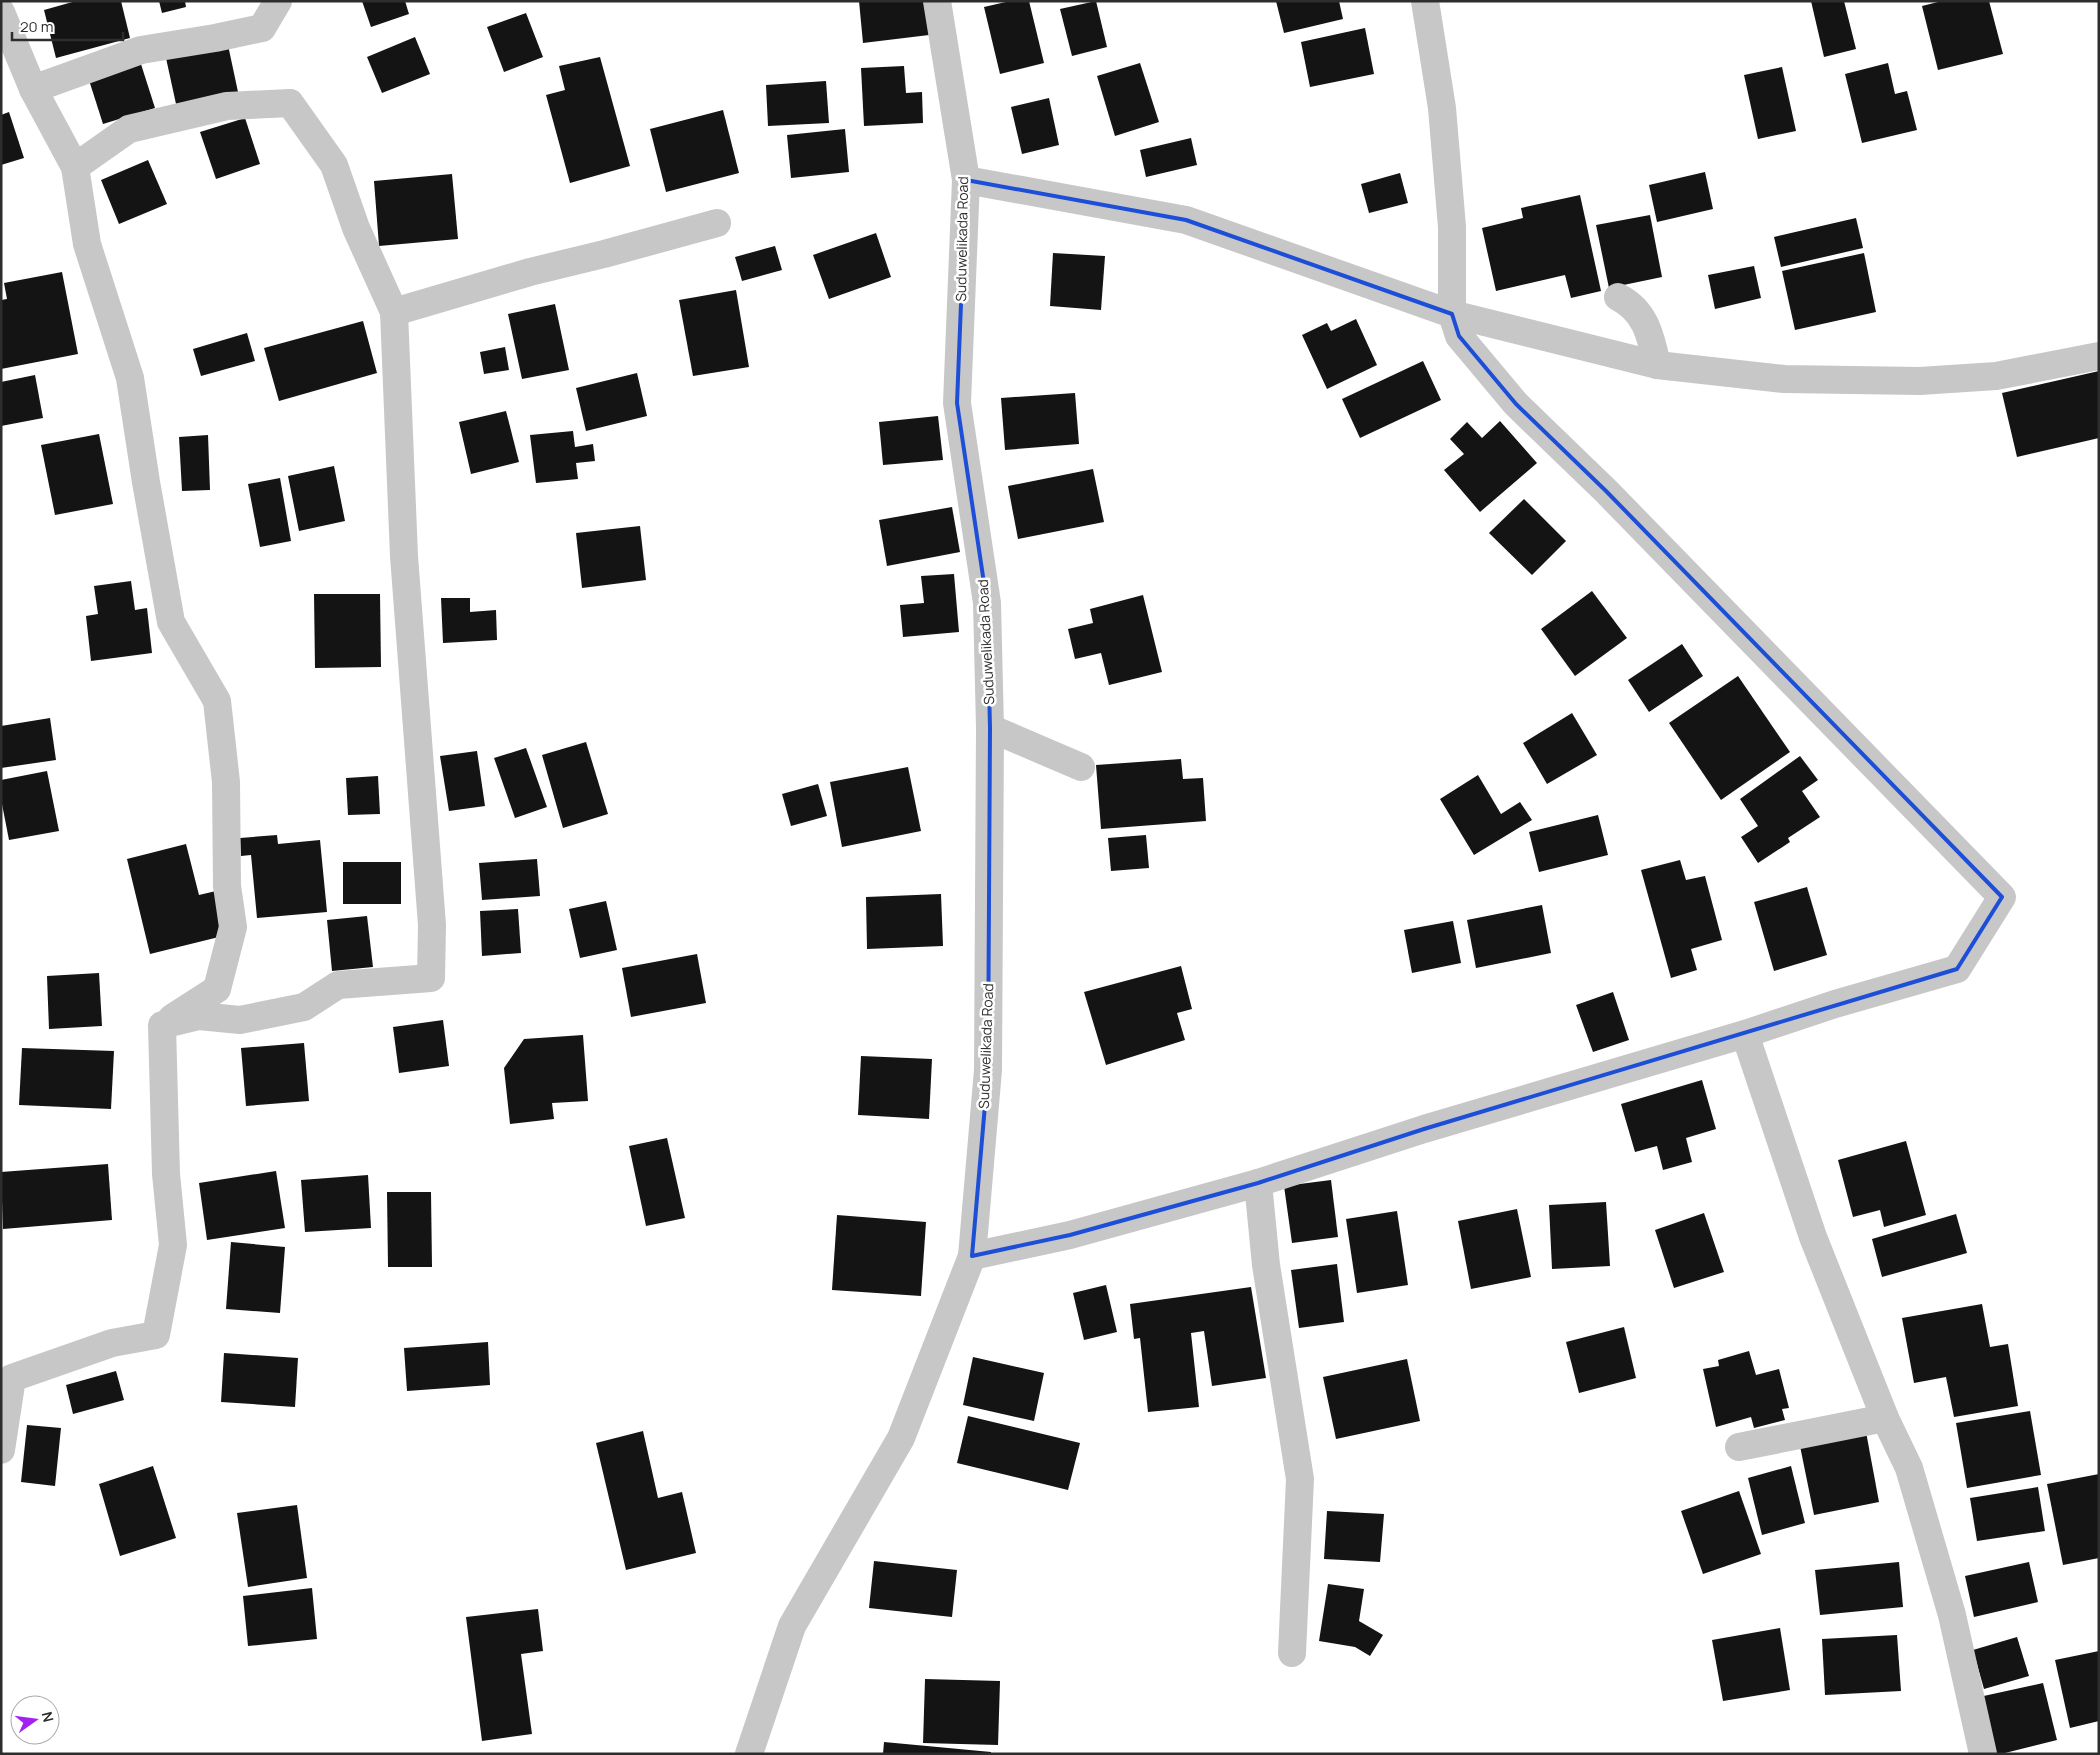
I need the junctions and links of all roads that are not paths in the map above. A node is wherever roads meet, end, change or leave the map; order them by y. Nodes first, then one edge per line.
1 (278, 1) edge
2 (937, 1) edge
3 (1425, 1) edge
4 (1, 12) edge
5 (33, 89) junction
6 (75, 167) junction
7 (966, 180) junction
8 (717, 222) dead end
9 (1618, 297) dead end
10 (394, 312) junction
11 (1452, 314) junction
12 (2099, 356) edge
13 (1657, 365) junction
14 (990, 728) junction
15 (1081, 768) dead end
16 (162, 1025) junction
17 (1745, 1034) junction
18 (1258, 1183) junction
19 (972, 1256) junction
20 (1885, 1418) junction
21 (1740, 1447) dead end
22 (1, 1450) edge
23 (1292, 1652) dead end
24 (749, 1754) edge
25 (1983, 1754) edge

1 - 5 street
2 - 7 street, Suduwelikada Road
3 - 11 street
4 - 5 street
5 - 6 street
6 - 10 street
6 - 16 street
7 - 11 street
7 - 14 street, Suduwelikada Road
8 - 10 street
9 - 13 street
10 - 16 street
11 - 13 street
11 - 17 street
12 - 13 street
14 - 15 street
14 - 19 street, Suduwelikada Road
16 - 22 street
17 - 18 street
17 - 20 street
18 - 19 street
18 - 23 street
19 - 24 street, Suduwelikada Road
20 - 21 street
20 - 25 street

